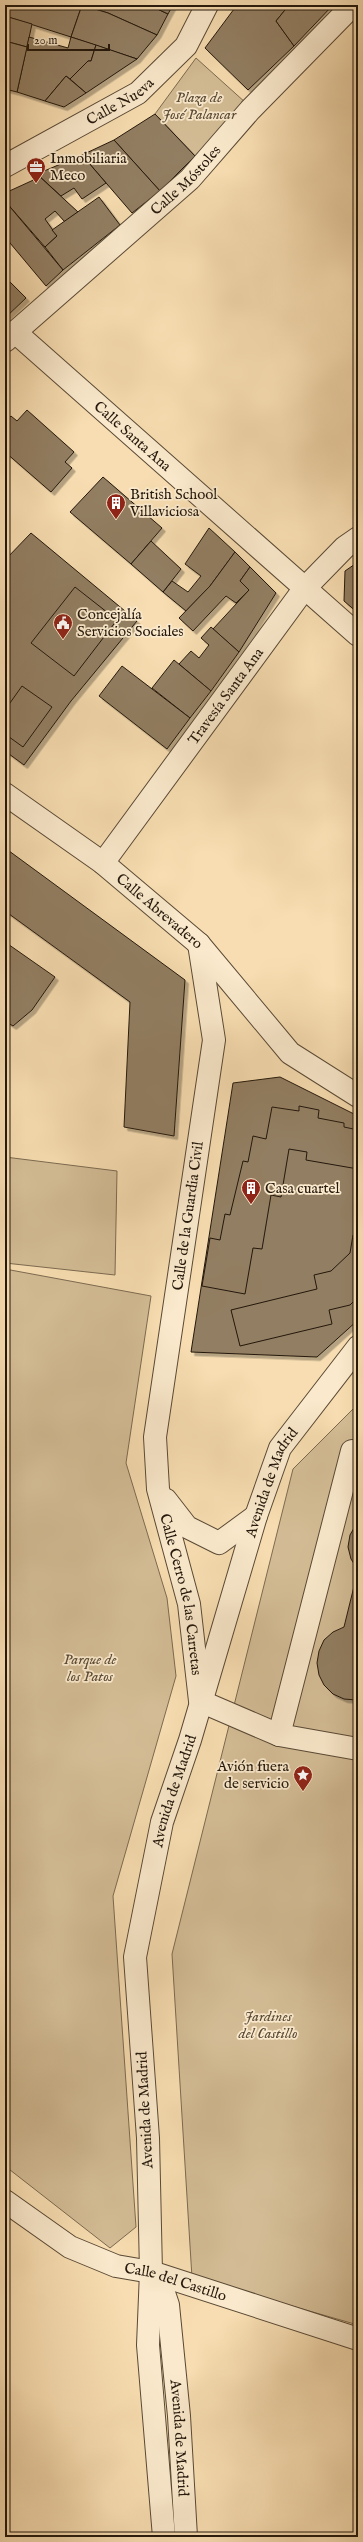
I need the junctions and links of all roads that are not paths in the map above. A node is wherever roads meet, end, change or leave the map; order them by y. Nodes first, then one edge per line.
1 (206, 5) edge
2 (354, 5) edge
3 (5, 166) edge
4 (10, 336) edge
5 (358, 538) edge
6 (304, 589) junction
7 (358, 635) edge
8 (5, 794) edge
9 (103, 863) junction
10 (199, 944) junction
11 (358, 1096) edge
12 (358, 1347) edge
13 (358, 1453) edge
14 (158, 1489) junction
15 (256, 1516) junction
16 (200, 1701) junction
17 (279, 1735) junction
18 (358, 1749) edge
19 (5, 2201) edge
20 (151, 2272) junction
21 (358, 2339) edge
22 (164, 2537) edge
23 (186, 2537) edge

1 - 3 street, Calle Nueva
2 - 4 street, Calle Móstoles
4 - 6 street, Calle Santa Ana
5 - 6 street, Travesía Santa Ana
6 - 7 street, Calle Santa Ana
6 - 9 street, Travesía Santa Ana
8 - 9 street, Calle Abrevadero
9 - 10 street, Calle Abrevadero
10 - 11 street, Calle Abrevadero
10 - 14 street, Calle de la Guardia Civil
12 - 15 street, Avenida de Madrid
13 - 17 street
14 - 15 street
14 - 16 street, Calle Cerro de las Carretas
15 - 16 street, Avenida de Madrid
16 - 17 street
16 - 20 street, Avenida de Madrid
17 - 18 street
19 - 20 street, Calle del Castillo
20 - 21 street, Calle del Castillo
20 - 22 street, Avenida de Madrid
20 - 23 street, Avenida de Madrid

